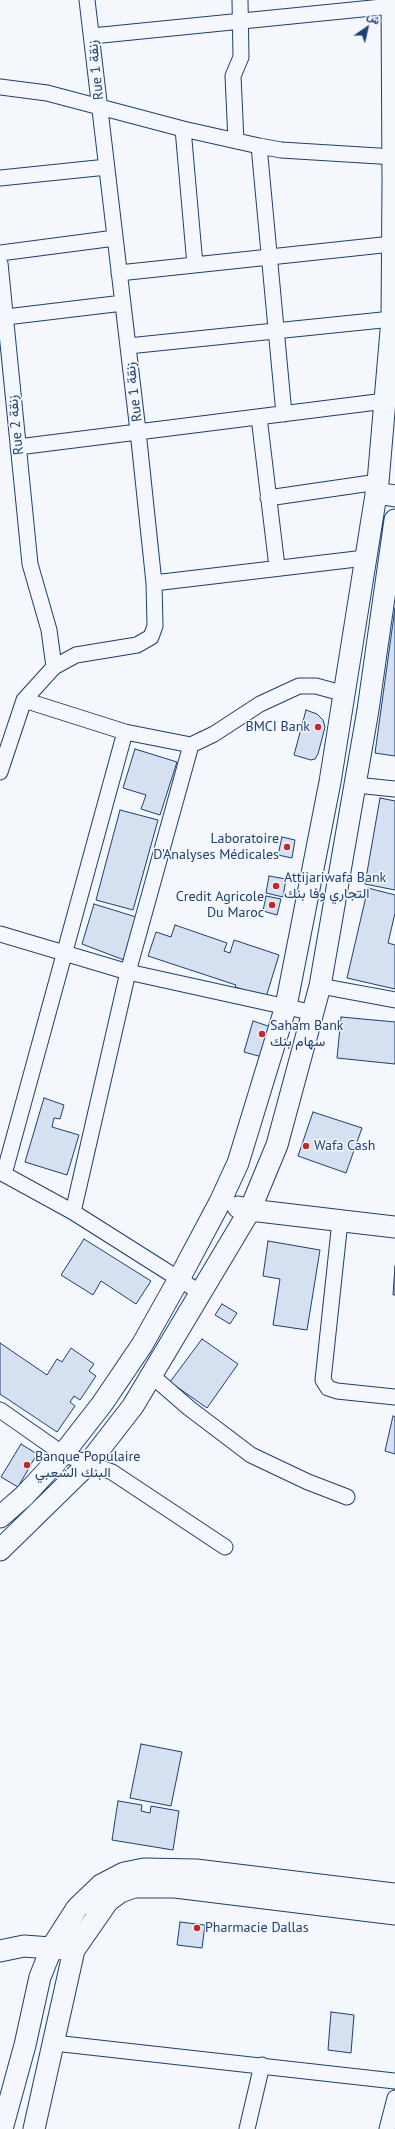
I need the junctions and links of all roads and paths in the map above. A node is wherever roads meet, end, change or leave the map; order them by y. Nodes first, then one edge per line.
1 (87, 0) edge
2 (240, 0) edge
3 (392, 3) edge
4 (240, 21) junction
5 (92, 36) junction
6 (0, 87) edge
7 (100, 107) junction
8 (183, 129) junction
9 (236, 141) junction
10 (259, 146) junction
11 (394, 157) edge
12 (107, 167) junction
13 (0, 178) edge
14 (115, 238) junction
15 (392, 244) junction
16 (0, 252) edge
17 (269, 256) junction
18 (0, 262) edge
19 (195, 265) junction
20 (119, 273) junction
21 (123, 303) junction
22 (6, 317) junction
23 (392, 319) junction
24 (276, 330) junction
25 (128, 346) junction
26 (385, 401) junction
27 (284, 414) junction
28 (259, 417) junction
29 (138, 431) junction
30 (18, 447) junction
31 (383, 490) edge
32 (268, 498) junction
33 (395, 520) edge
34 (365, 558) junction
35 (278, 567) junction
36 (154, 583) junction
37 (54, 667) junction
38 (344, 694) junction
39 (24, 700) junction
40 (125, 732) junction
41 (191, 745) junction
42 (0, 772) edge
43 (356, 785) junction
44 (395, 789) edge
45 (0, 934) edge
46 (64, 952) junction
47 (128, 972) junction
48 (320, 986) junction
49 (395, 1000) edge
50 (286, 1006) junction
51 (314, 1013) junction
52 (2, 1173) edge
53 (220, 1202) junction
54 (250, 1210) junction
55 (73, 1212) junction
56 (340, 1220) junction
57 (395, 1227) edge
58 (179, 1279) junction
59 (201, 1293) junction
60 (152, 1376) junction
61 (395, 1397) edge
62 (0, 1410) edge
63 (63, 1454) junction
64 (88, 1464) junction
65 (347, 1498) dead end
66 (0, 1517) edge
67 (226, 1547) dead end
68 (0, 1550) edge
69 (395, 1894) edge
70 (395, 1914) edge
71 (52, 1947) junction
72 (74, 1950) junction
73 (0, 1951) edge
74 (54, 2043) junction
75 (262, 2065) junction
76 (395, 2081) edge
77 (395, 2098) edge
78 (2, 2129) edge
79 (34, 2129) edge
80 (247, 2129) edge
81 (387, 2129) edge

1 - 5 street, Rue 1 زنقة
2 - 4 street
3 - 4 street
3 - 11 main road
4 - 5 street
4 - 9 street
5 - 7 street, Rue 1 زنقة
6 - 7 street
7 - 8 street
7 - 12 street, Rue 1 زنقة
8 - 9 street
8 - 19 street
9 - 10 street
10 - 11 street
10 - 17 street
11 - 15 main road
12 - 13 street
12 - 14 street, Rue 1 زنقة
14 - 16 street
14 - 20 street, Rue 1 زنقة
15 - 17 street
15 - 23 main road
17 - 19 street
17 - 24 street
18 - 22 street, Rue 2 زنقة
19 - 20 street
20 - 21 street, Rue 1 زنقة
21 - 22 street
21 - 25 street, Rue 1 زنقة
22 - 30 street, Rue 2 زنقة
23 - 24 street
23 - 26 main road
24 - 25 street
24 - 27 street
25 - 29 street, Rue 1 زنقة
26 - 27 street
26 - 31 main road
27 - 28 street
28 - 29 street
28 - 32 street
29 - 30 street
29 - 36 street, Rue 1 زنقة
30 - 37 street, Rue 2 زنقة
31 - 32 street
31 - 34 main road
32 - 35 street
33 - 43 main road
34 - 35 street
34 - 38 main road
35 - 36 street
36 - 37 street, Rue 1 زنقة
37 - 39 street, Rue 1 زنقة
38 - 41 street
38 - 50 main road
39 - 40 street
39 - 42 street
40 - 41 street
40 - 46 street
41 - 47 street
43 - 44 street
43 - 48 main road
45 - 46 street
46 - 47 street
46 - 52 street
47 - 50 street
47 - 55 street
48 - 49 street
48 - 51 main road
50 - 51 street
50 - 53 main road
51 - 54 main road
52 - 55 street
53 - 54 main road
53 - 58 main road
54 - 56 main road
54 - 59 main road
55 - 58 street
56 - 57 main road
56 - 61 street
58 - 59 street
58 - 63 main road
59 - 60 main road
60 - 64 main road
60 - 65 street
62 - 63 street
63 - 64 street
63 - 66 main road
64 - 67 street
64 - 68 main road
69 - 71 main road
70 - 72 main road
71 - 72 main road
71 - 73 main road
71 - 78 main road
72 - 74 main road
74 - 75 street
74 - 79 main road
75 - 76 street
75 - 80 street
77 - 81 street

